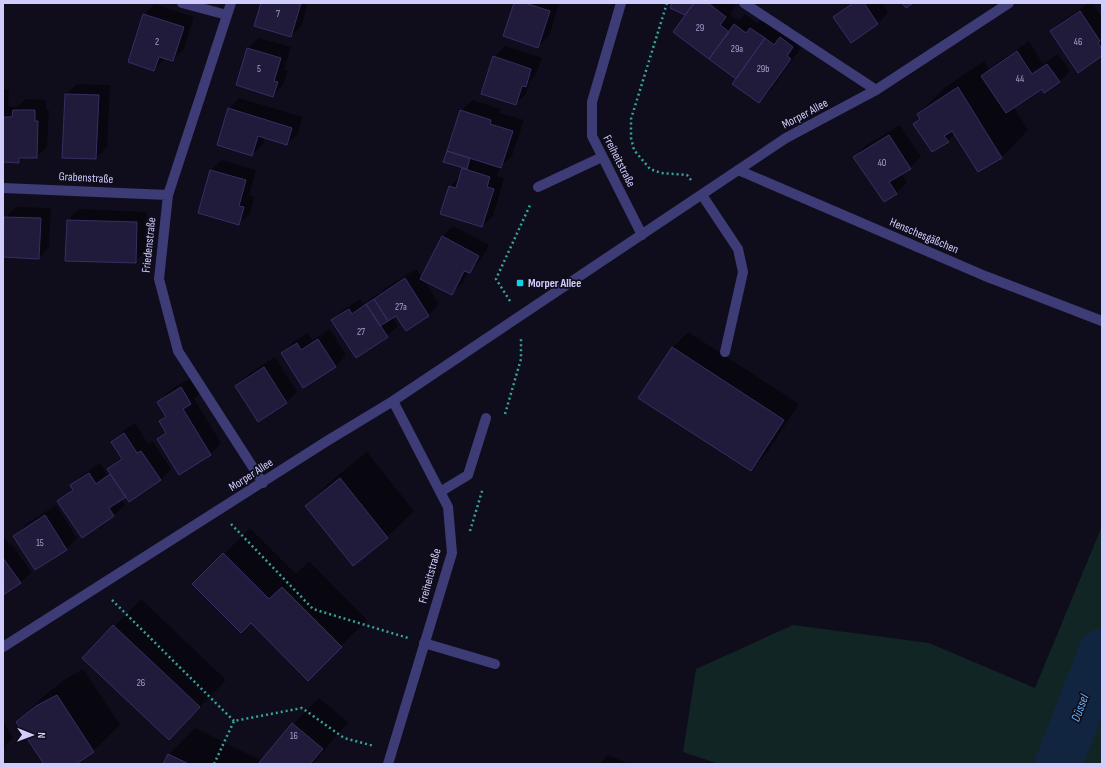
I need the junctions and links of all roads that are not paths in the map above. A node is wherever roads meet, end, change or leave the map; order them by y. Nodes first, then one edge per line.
1 (182, 3) edge
2 (231, 3) edge
3 (621, 3) edge
4 (744, 3) edge
5 (1009, 3) edge
6 (227, 15) junction
7 (876, 90) junction
8 (602, 157) junction
9 (738, 170) junction
10 (538, 187) road end
11 (3, 188) edge
12 (168, 195) junction
13 (702, 195) junction
14 (642, 235) junction
15 (1102, 322) edge
16 (725, 352) dead end
17 (393, 401) junction
18 (486, 418) dead end
19 (263, 483) junction
20 (440, 492) junction
21 (424, 643) junction
22 (3, 647) edge
23 (495, 664) dead end
24 (388, 764) edge

1 - 6 street
2 - 6 street, Friedenstraße
3 - 8 street, Freiheitstraße
4 - 7 street
5 - 7 street, Morper Allee
6 - 12 street, Friedenstraße
7 - 9 street, Morper Allee
8 - 10 street
8 - 14 street, Freiheitstraße
9 - 13 street, Morper Allee
9 - 15 street, Henschesgäßchen
11 - 12 street, Grabenstraße
12 - 19 street, Friedenstraße
13 - 14 street, Morper Allee
13 - 16 street
14 - 17 street, Morper Allee
17 - 19 street, Morper Allee
17 - 20 street, Freiheitstraße
18 - 20 street
19 - 22 street, Morper Allee
20 - 21 street, Freiheitstraße
21 - 23 street
21 - 24 street, Freiheitstraße

